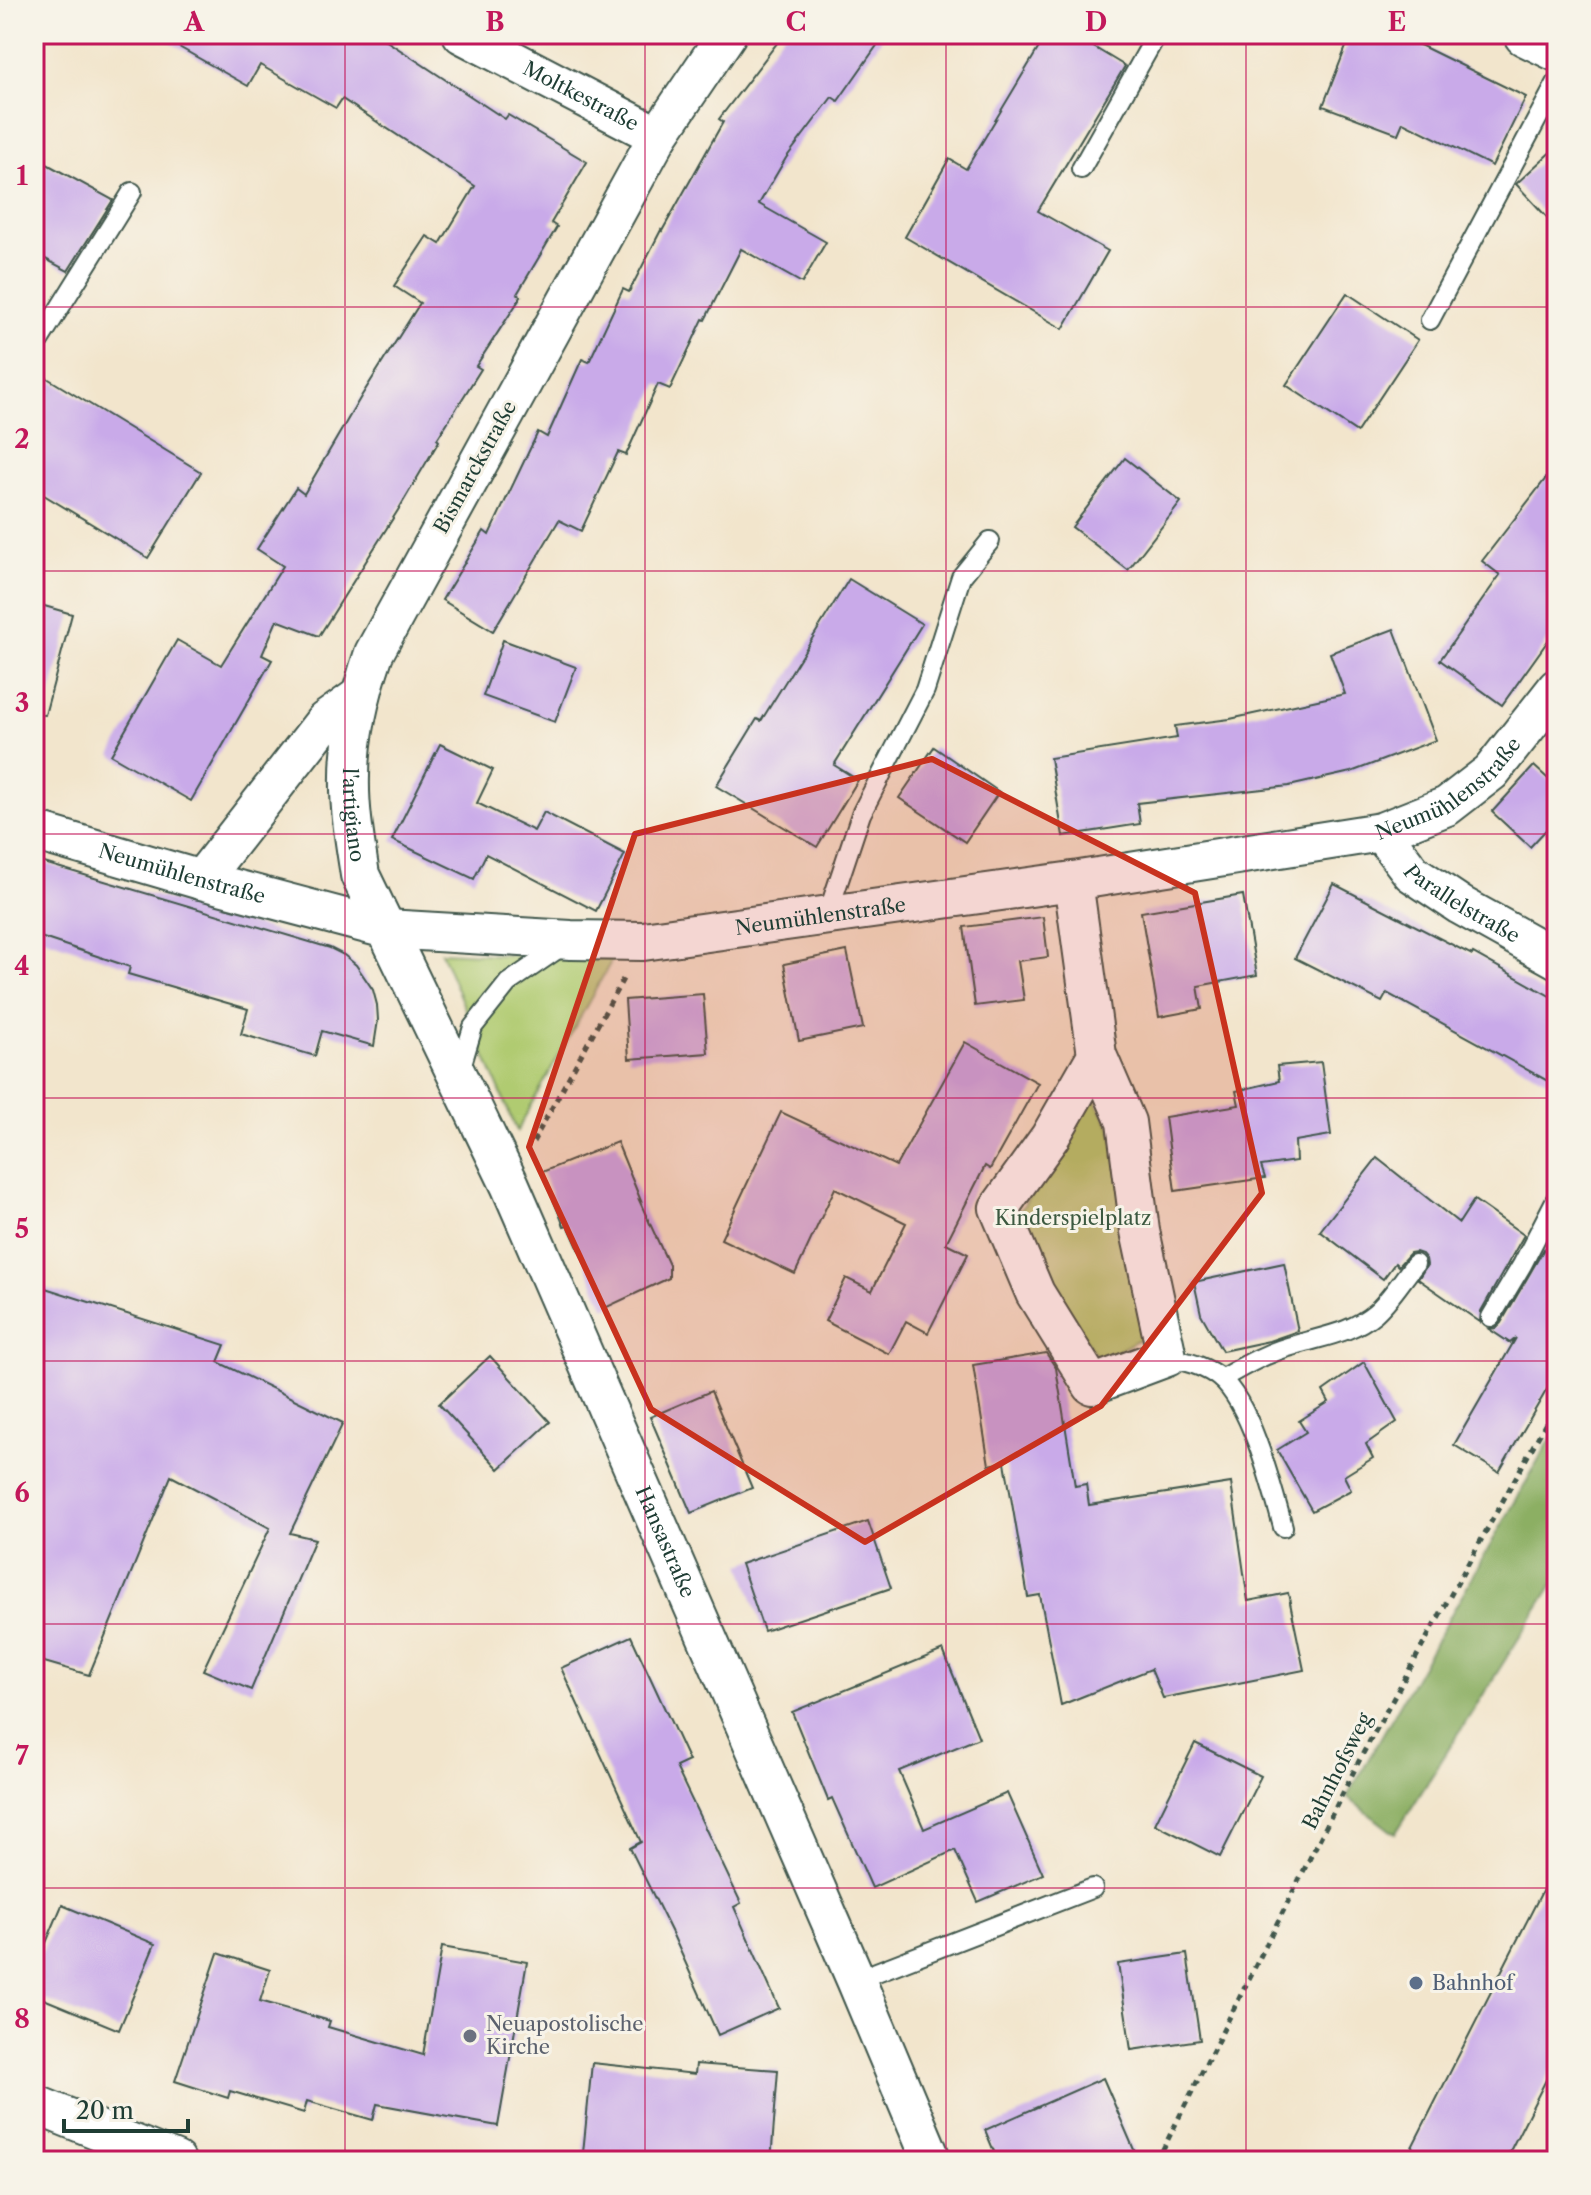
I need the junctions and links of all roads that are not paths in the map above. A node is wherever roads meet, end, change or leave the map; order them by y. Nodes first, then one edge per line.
1 (462, 34) edge
2 (727, 34) edge
3 (1157, 34) edge
4 (1526, 34) edge
5 (1557, 49) edge
6 (1557, 82) edge
7 (658, 136) junction
8 (1081, 169) dead end
9 (132, 192) dead end
10 (1430, 320) dead end
11 (34, 349) edge
12 (990, 541) dead end
13 (1557, 688) edge
14 (360, 696) junction
15 (34, 831) edge
16 (1381, 832) junction
17 (201, 880) junction
18 (1073, 881) junction
19 (827, 916) junction
20 (386, 929) junction
21 (571, 940) junction
22 (1557, 959) edge
23 (1097, 1055) junction
24 (458, 1077) junction
25 (1557, 1197) edge
26 (1415, 1264) dead end
27 (1491, 1317) dead end
28 (1167, 1357) junction
29 (1221, 1379) junction
30 (1283, 1527) dead end
31 (1093, 1888) dead end
32 (856, 1980) junction
33 (34, 2104) edge
34 (119, 2151) edge
35 (176, 2161) edge
36 (932, 2161) edge

1 - 7 street, Moltkestraße
2 - 7 street, Bismarckstraße
3 - 8 lane
4 - 5 street
6 - 10 lane
7 - 14 street, Bismarckstraße
9 - 11 lane
12 - 19 lane
13 - 16 street, Neumühlenstraße
14 - 17 street
14 - 20 street, l'artigiano
15 - 17 street, Neumühlenstraße
16 - 18 street, Neumühlenstraße
16 - 22 street, Parallelstraße
17 - 20 street, Neumühlenstraße
18 - 19 street, Neumühlenstraße
18 - 23 street
19 - 21 street, Neumühlenstraße
20 - 21 street, Neumühlenstraße
20 - 24 street, Hansastraße
21 - 24 lane
23 - 28 street
23 - 28 street
24 - 32 street, Hansastraße
25 - 27 lane
26 - 29 lane
28 - 29 lane
29 - 30 lane
31 - 32 lane
32 - 36 street, Hansastraße
33 - 34 street
34 - 35 street

